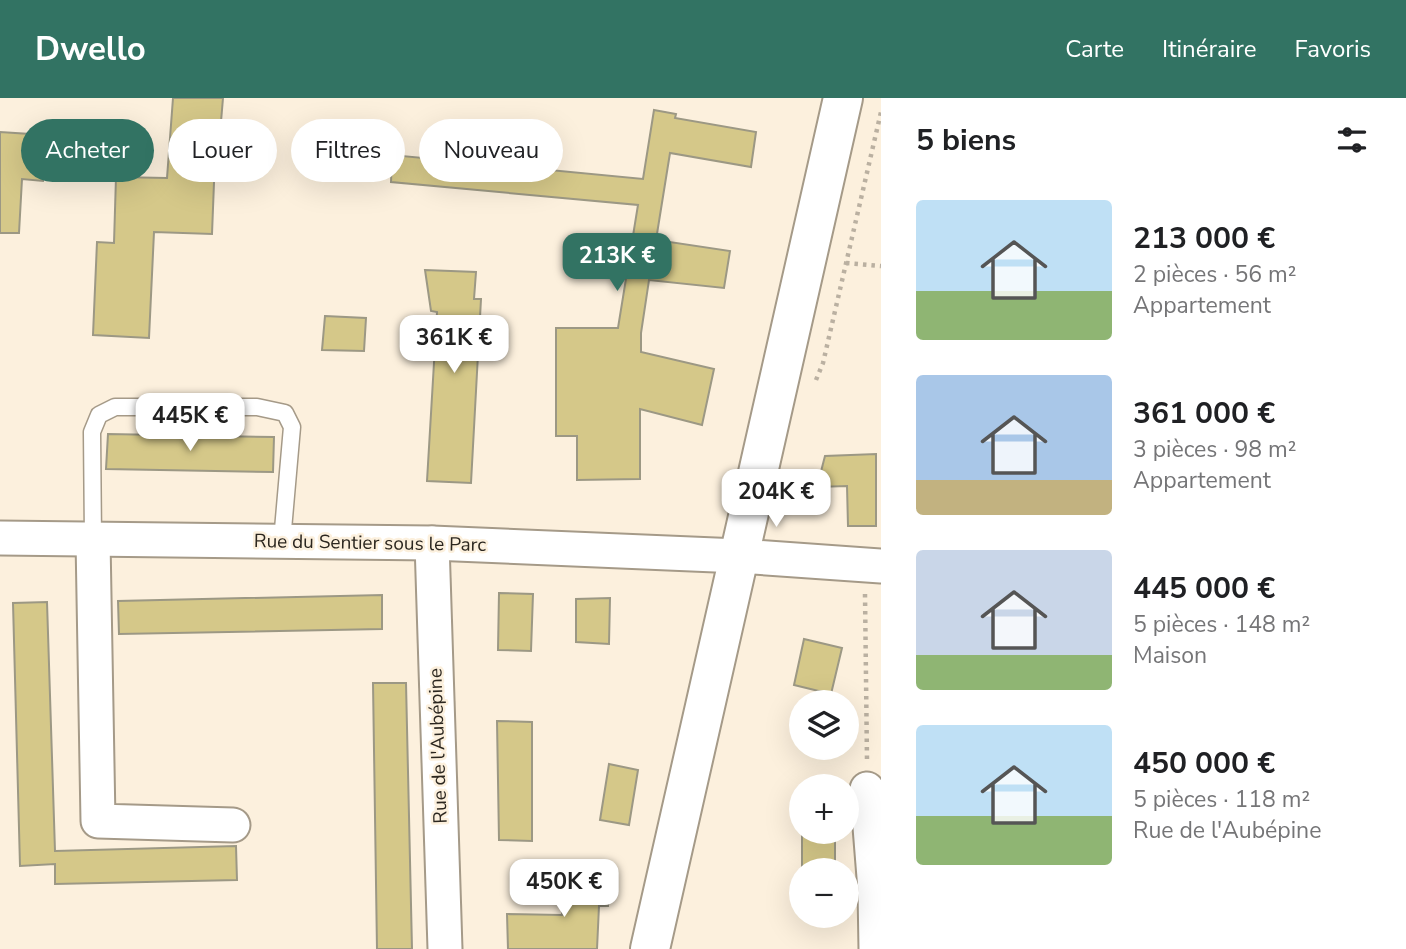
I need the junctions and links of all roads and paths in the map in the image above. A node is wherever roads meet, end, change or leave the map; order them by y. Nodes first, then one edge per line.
1 (842, 98) edge
2 (846, 263) dead end
3 (881, 266) edge
4 (0, 538) edge
5 (93, 540) junction
6 (282, 541) junction
7 (432, 542) junction
8 (740, 556) junction
9 (873, 566) edge
10 (867, 789) joint
11 (233, 825) dead end
12 (878, 928) edge
13 (445, 949) edge
14 (650, 949) edge

1 - 8 street
2 - 3 path
4 - 5 street, Rue du Sentier sous le Parc
5 - 6 street, Rue du Sentier sous le Parc
5 - 6 lane
5 - 11 street
6 - 7 street, Rue du Sentier sous le Parc
7 - 8 street, Rue du Sentier sous le Parc
7 - 13 street, Rue de l'Aubépine
8 - 9 street, Rue du Sentier sous le Parc
8 - 14 street
9 - 10 path
10 - 12 street

